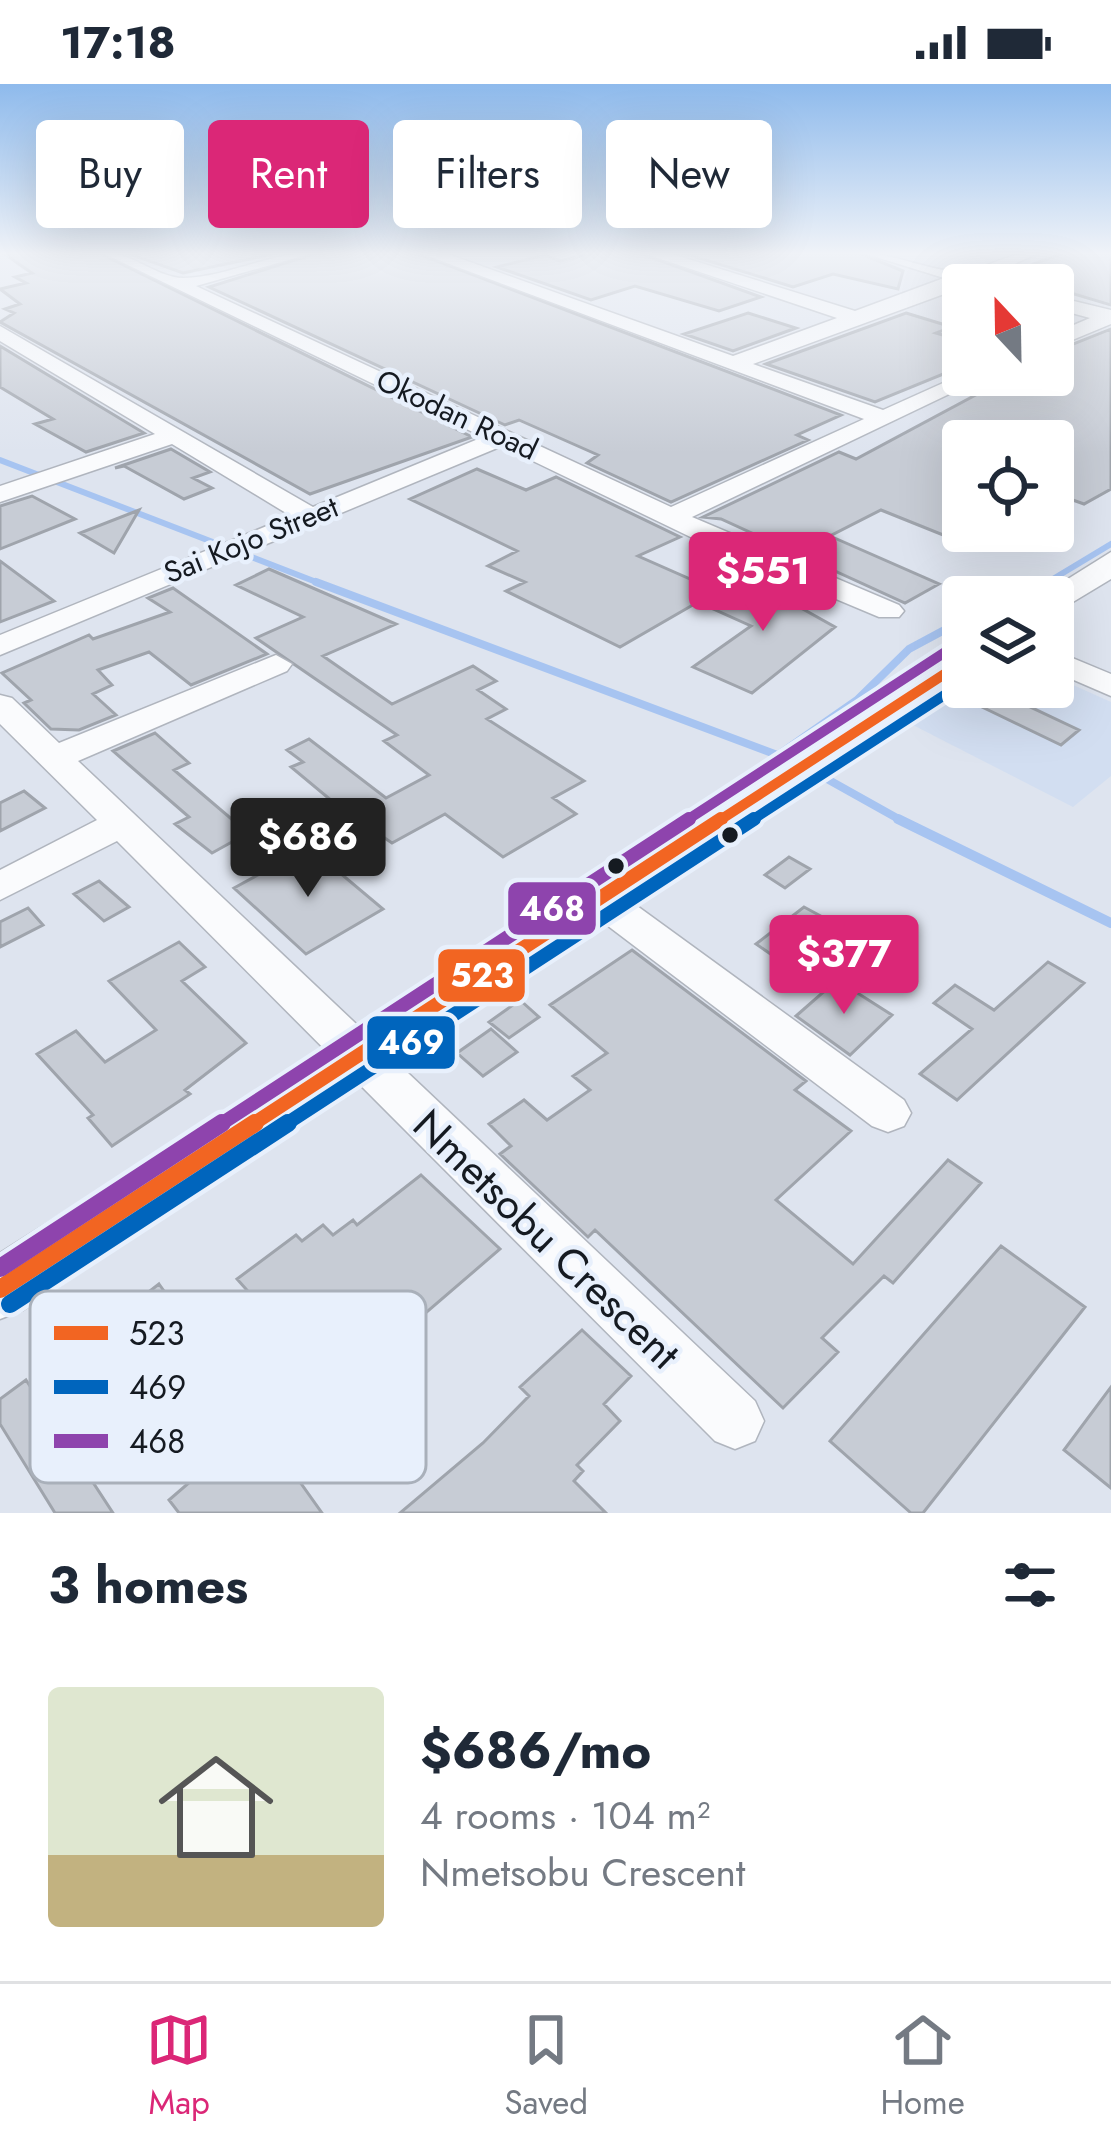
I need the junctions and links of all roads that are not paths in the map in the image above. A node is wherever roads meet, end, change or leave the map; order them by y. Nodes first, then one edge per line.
1 (256, 320) edge
2 (611, 320) edge
3 (852, 320) edge
4 (1104, 320) edge
5 (0, 332) edge
6 (1074, 333) edge
7 (731, 364) junction
8 (942, 391) edge
9 (882, 418) junction
10 (175, 436) junction
11 (504, 437) junction
12 (0, 494) edge
13 (310, 516) junction
14 (671, 518) junction
15 (1111, 563) edge
16 (1074, 589) edge
17 (889, 611) dead end
18 (0, 646) edge
19 (276, 664) dead end
20 (1074, 669) edge
21 (942, 676) edge
22 (1111, 686) edge
23 (0, 705) edge
24 (54, 758) junction
25 (119, 824) junction
26 (0, 887) edge
27 (597, 897) junction
28 (358, 1056) junction
29 (888, 1113) dead end
30 (0, 1289) edge
31 (735, 1420) dead end

1 - 11 street, Okodan Road
2 - 7 street
3 - 7 street
4 - 6 street
5 - 10 street
7 - 9 street
8 - 9 street
9 - 14 street
10 - 12 street
10 - 13 street
11 - 13 street, Sai Kojo Street
11 - 14 street, Okodan Road
13 - 18 street, Sai Kojo Street
14 - 17 street, Okodan Road
15 - 16 main road
19 - 24 street
20 - 22 street
21 - 27 main road
23 - 24 street, Nmetsobu Crescent
24 - 25 street, Nmetsobu Crescent
25 - 26 street
25 - 28 street, Nmetsobu Crescent
27 - 28 main road
27 - 29 street
28 - 30 main road
28 - 31 street, Nmetsobu Crescent

